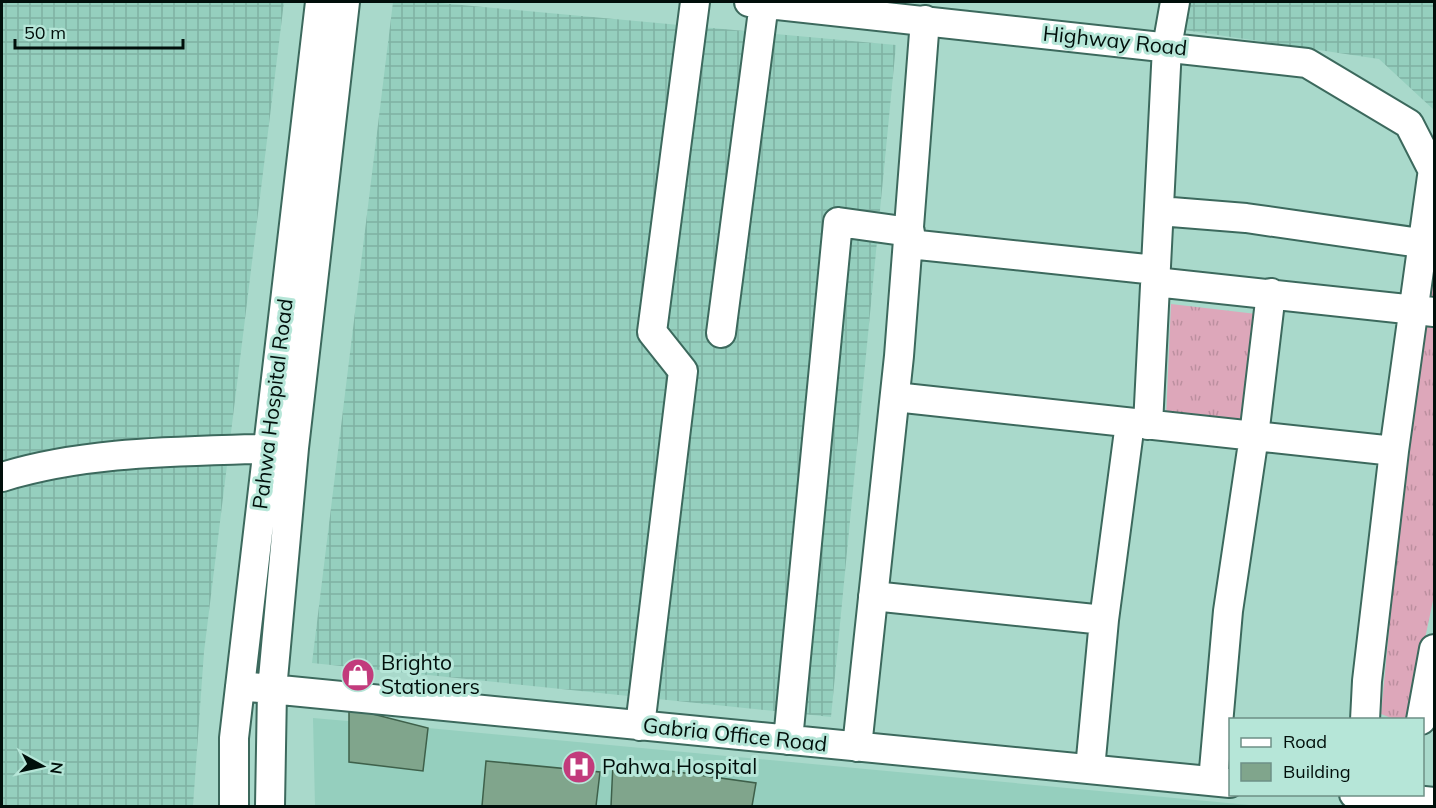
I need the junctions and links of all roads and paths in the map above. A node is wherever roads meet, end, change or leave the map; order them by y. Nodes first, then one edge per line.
1 (320, 2) edge
2 (345, 2) edge
3 (695, 2) edge
4 (757, 2) edge
5 (1175, 2) edge
6 (925, 20) junction
7 (1167, 47) junction
8 (1434, 171) edge
9 (1159, 211) junction
10 (910, 238) junction
11 (1428, 244) edge
12 (1156, 276) junction
13 (1271, 293) junction
14 (1424, 311) edge
15 (721, 333) dead end
16 (895, 398) junction
17 (1139, 424) junction
18 (1254, 436) junction
19 (281, 448) junction
20 (1394, 451) junction
21 (2, 477) edge
22 (873, 596) junction
23 (1104, 620) junction
24 (1434, 649) edge
25 (240, 686) junction
26 (272, 690) junction
27 (1365, 718) edge
28 (1422, 718) edge
29 (640, 726) junction
30 (788, 740) junction
31 (857, 747) junction
32 (1090, 769) junction
33 (1222, 782) edge
34 (1370, 796) edge
35 (1414, 801) edge
36 (234, 807) edge
37 (270, 807) edge

1 - 19 street, Pahwa Hospital Road
2 - 19 street, Pahwa Hospital Road
3 - 29 street
4 - 6 street, Highway Road
4 - 15 street
5 - 7 street
6 - 7 street, Highway Road
6 - 10 street
7 - 8 street, Highway Road
7 - 9 street
8 - 11 street
9 - 11 street
9 - 12 street
10 - 12 street
10 - 16 street
10 - 30 street
11 - 14 street
12 - 13 street
12 - 17 street
13 - 14 street
13 - 18 street
14 - 20 street
16 - 17 street
16 - 22 street
17 - 18 street
17 - 23 street
18 - 20 street
18 - 33 street
19 - 21 street
19 - 25 street, Pahwa Hospital Road
19 - 26 street, Pahwa Hospital Road
20 - 27 street
22 - 23 street
22 - 31 street
23 - 32 street
24 - 28 street
25 - 26 street, Gabria Office Road
25 - 36 street, Pahwa Hospital Road
26 - 29 street, Gabria Office Road
26 - 37 street, Pahwa Hospital Road
29 - 30 street, Gabria Office Road
30 - 31 street, Gabria Office Road
31 - 32 street, Gabria Office Road
32 - 33 street, Gabria Office Road
34 - 35 street

